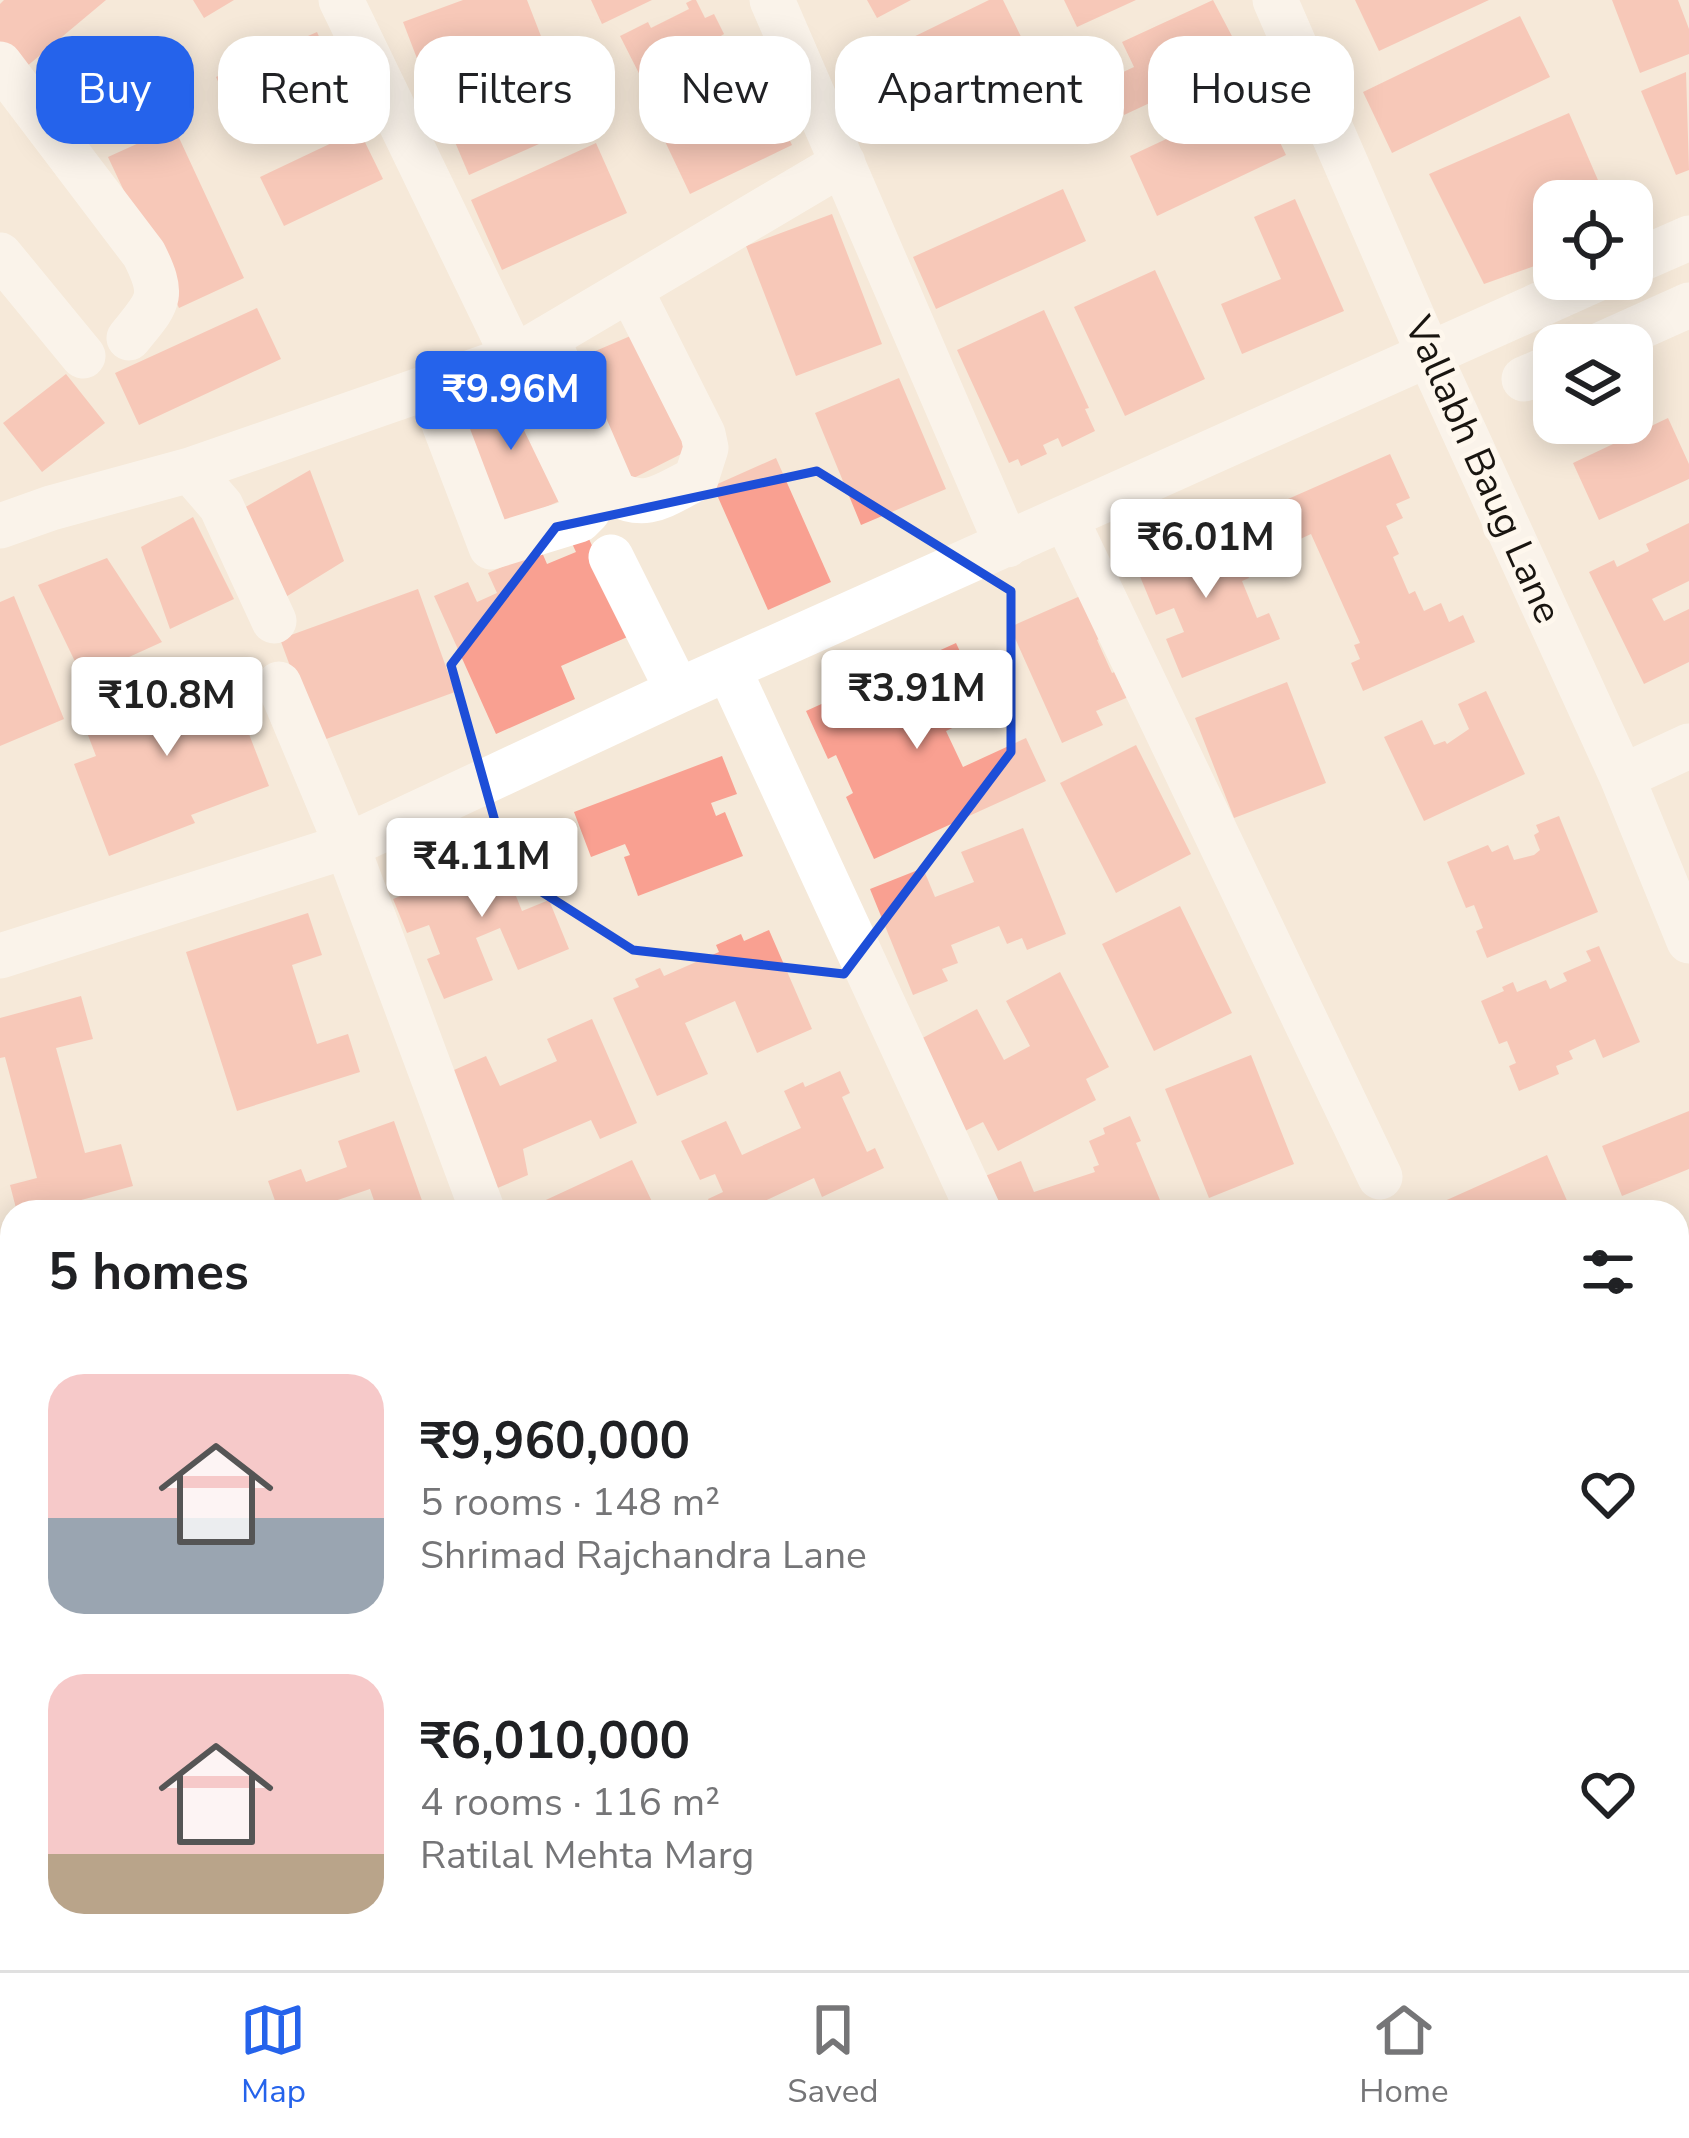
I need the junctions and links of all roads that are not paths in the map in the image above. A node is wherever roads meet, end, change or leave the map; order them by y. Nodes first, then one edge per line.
1 (341, 0) edge
2 (772, 0) edge
3 (1275, 0) edge
4 (0, 64) edge
5 (843, 163) junction
6 (1689, 238) edge
7 (1653, 254) edge
8 (0, 255) edge
9 (629, 289) junction
10 (1552, 300) edge
11 (1689, 305) edge
12 (1647, 324) edge
13 (129, 338) dead end
14 (531, 347) junction
15 (1430, 355) junction
16 (83, 356) dead end
17 (430, 387) junction
18 (190, 470) junction
19 (1066, 519) junction
20 (0, 526) edge
21 (1007, 544) junction
22 (611, 557) dead end
23 (274, 622) dead end
24 (729, 670) junction
25 (279, 684) dead end
26 (678, 691) junction
27 (1689, 746) edge
28 (1622, 777) junction
29 (347, 846) junction
30 (1689, 941) edge
31 (0, 956) edge
32 (1380, 1177) dead end
33 (479, 1200) edge
34 (973, 1200) edge

1 - 14 street
2 - 5 street
3 - 15 street, Vallabh Baug Lane
4 - 13 street
5 - 9 street
5 - 21 street
6 - 7 street
8 - 16 street
9 - 14 street
9 - 14 street
10 - 15 street
11 - 12 street
14 - 17 street
14 - 17 street
15 - 19 street
15 - 28 street, Vallabh Baug Lane
17 - 18 street
18 - 20 street
18 - 23 street
19 - 21 street
19 - 32 street
21 - 24 street
22 - 26 street
24 - 26 street
24 - 34 street
25 - 29 street
26 - 29 street
27 - 28 street
28 - 30 street, Vallabh Baug Lane
29 - 31 street
29 - 33 street

